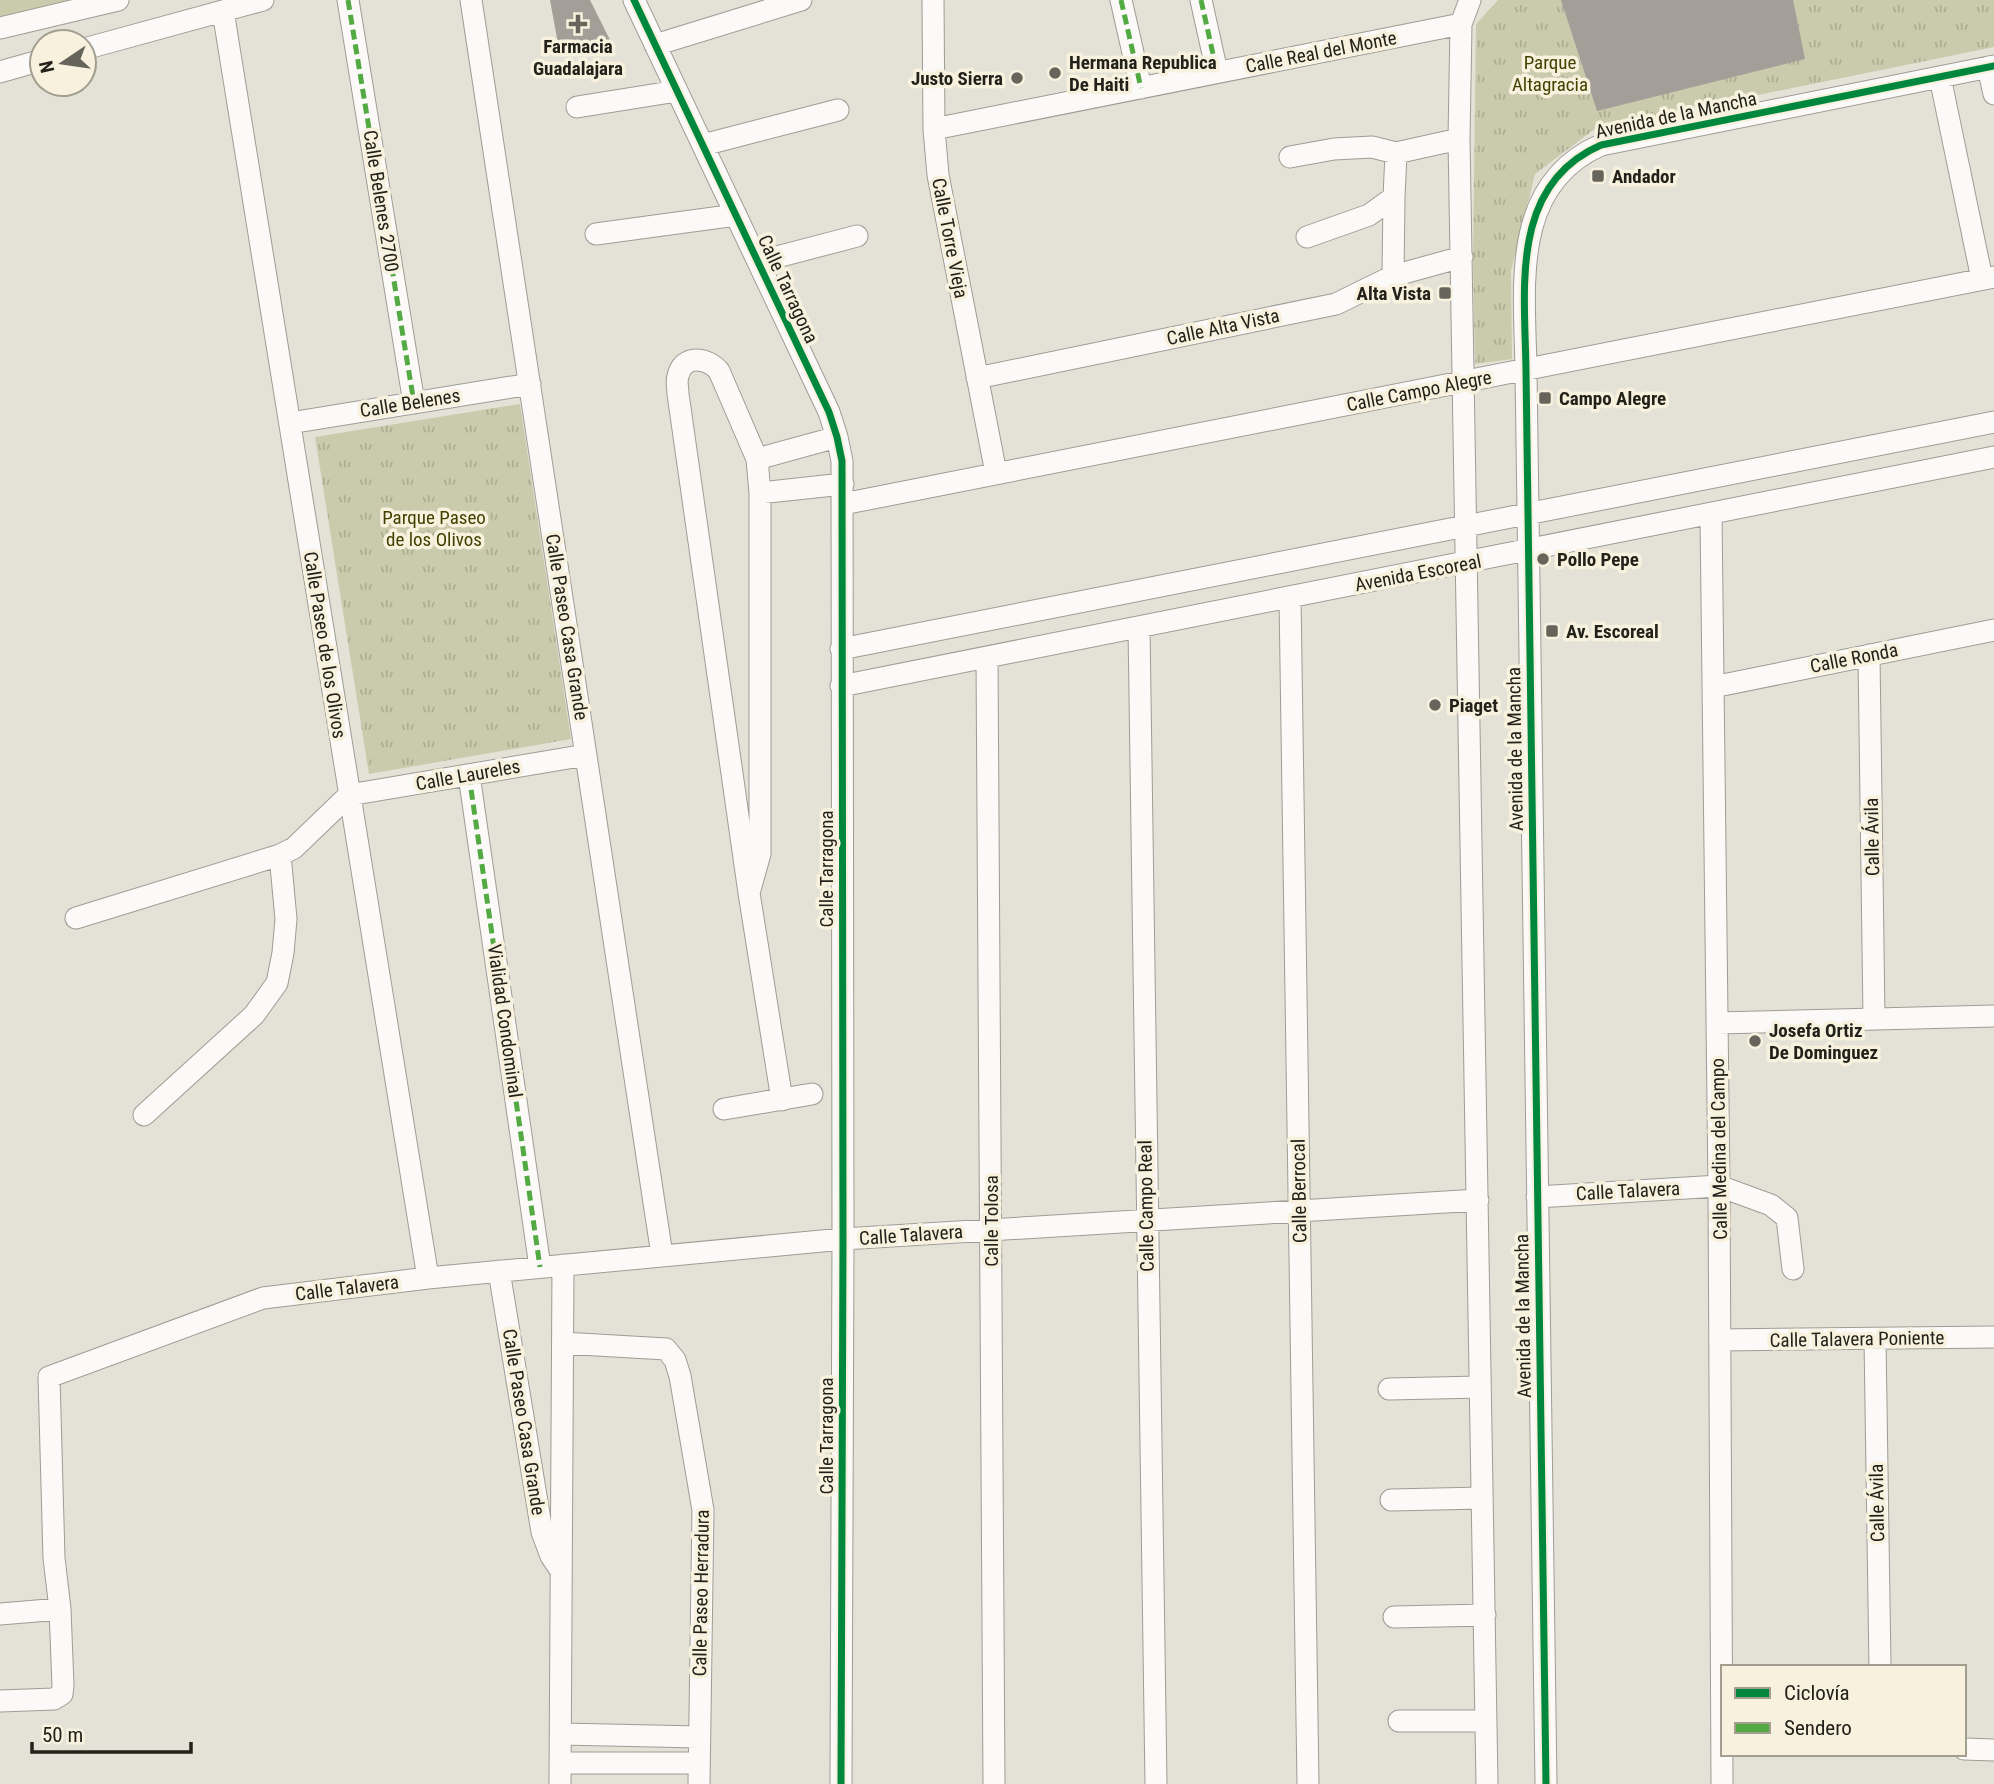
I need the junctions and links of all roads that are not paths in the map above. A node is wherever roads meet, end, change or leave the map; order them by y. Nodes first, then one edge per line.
1 (118, 0) edge
2 (348, 0) edge
3 (471, 0) edge
4 (634, 0) edge
5 (801, 0) edge
6 (933, 0) edge
7 (1121, 0) edge
8 (1202, 0) edge
9 (1469, 0) edge
10 (258, 1) edge
11 (223, 11) junction
12 (1461, 24) junction
13 (0, 28) edge
14 (98, 45) edge
15 (655, 45) junction
16 (28, 64) edge
17 (1991, 67) edge
18 (0, 72) edge
19 (1217, 72) junction
20 (1940, 77) junction
21 (1140, 88) junction
22 (677, 91) junction
23 (1994, 94) edge
24 (577, 107) dead end
25 (838, 110) dead end
26 (933, 129) junction
27 (1460, 139) junction
28 (703, 145) junction
29 (1396, 153) junction
30 (1290, 157) dead end
31 (1394, 197) junction
32 (736, 215) junction
33 (596, 234) dead end
34 (857, 236) dead end
35 (1307, 237) dead end
36 (1462, 257) junction
37 (758, 262) junction
38 (1393, 276) junction
39 (1988, 278) edge
40 (1525, 371) junction
41 (977, 379) junction
42 (1463, 383) junction
43 (530, 384) junction
44 (414, 403) junction
45 (290, 422) junction
46 (1994, 422) edge
47 (837, 437) junction
48 (1994, 457) edge
49 (757, 459) junction
50 (996, 472) junction
51 (760, 493) junction
52 (843, 494) junction
53 (1528, 513) junction
54 (1711, 514) junction
55 (1466, 525) junction
56 (1529, 551) junction
57 (1466, 563) junction
58 (1290, 598) junction
59 (1139, 627) junction
60 (1994, 630) edge
61 (841, 649) junction
62 (1869, 655) junction
63 (987, 657) junction
64 (841, 686) junction
65 (1713, 687) junction
66 (760, 752) junction
67 (729, 754) junction
68 (586, 755) junction
69 (469, 775) junction
70 (349, 795) junction
71 (279, 855) junction
72 (749, 893) junction
73 (76, 918) dead end
74 (1994, 1016) edge
75 (1874, 1019) junction
76 (1717, 1023) junction
77 (812, 1094) dead end
78 (782, 1100) junction
79 (724, 1109) dead end
80 (144, 1115) dead end
81 (1719, 1186) junction
82 (1538, 1197) junction
83 (1478, 1200) junction
84 (1299, 1211) junction
85 (1146, 1221) junction
86 (991, 1230) junction
87 (843, 1239) junction
88 (662, 1255) junction
89 (563, 1265) junction
90 (540, 1267) junction
91 (1793, 1269) dead end
92 (499, 1271) junction
93 (428, 1278) junction
94 (1994, 1337) edge
95 (1875, 1339) junction
96 (1720, 1340) junction
97 (563, 1343) junction
98 (1480, 1387) junction
99 (1389, 1389) dead end
100 (1482, 1498) junction
101 (1391, 1500) dead end
102 (560, 1570) junction
103 (60, 1609) junction
104 (0, 1614) edge
105 (1485, 1615) junction
106 (1394, 1617) dead end
107 (1722, 1665) edge
108 (1880, 1665) edge
109 (0, 1701) edge
110 (1399, 1721) dead end
111 (1486, 1721) junction
112 (561, 1734) junction
113 (699, 1737) junction
114 (1966, 1749) edge
115 (1994, 1750) edge
116 (1723, 1756) edge
117 (560, 1774) edge
118 (698, 1774) edge
119 (841, 1784) edge
120 (994, 1784) edge
121 (1156, 1784) edge
122 (1308, 1784) edge
123 (1487, 1784) edge
124 (1546, 1784) edge
125 (1723, 1784) edge

1 - 13 street
2 - 44 street, Calle Belenes 2700
3 - 43 street, Calle Paseo Casa Grande
4 - 15 street, Calle Tarragona
5 - 15 street
6 - 26 street, Calle Torre Vieja
7 - 21 street
8 - 19 street
9 - 12 street
10 - 11 street
11 - 14 street
11 - 45 street, Calle Paseo de los Olivos
12 - 19 street, Calle Real del Monte
12 - 27 street
15 - 22 street, Calle Tarragona
16 - 18 street
17 - 20 street, Avenida de la Mancha
17 - 23 street
19 - 21 street, Calle Real del Monte
20 - 39 street
20 - 40 street, Avenida de la Mancha
21 - 26 street, Calle Real del Monte
22 - 24 street
22 - 28 street, Calle Tarragona
25 - 28 street
26 - 41 street, Calle Torre Vieja
27 - 29 street
27 - 36 street
28 - 32 street, Calle Tarragona
29 - 30 street
29 - 31 street
31 - 35 street
31 - 38 street
32 - 33 street
32 - 37 street, Calle Tarragona
34 - 37 street
36 - 38 street, Calle Alta Vista
36 - 42 street
37 - 47 street, Calle Tarragona
38 - 41 street, Calle Alta Vista
39 - 40 street, Calle Campo Alegre
40 - 42 street, Calle Campo Alegre
40 - 53 street, Avenida de la Mancha
41 - 50 street, Calle Torre Vieja
42 - 50 street, Calle Campo Alegre
42 - 55 street
43 - 44 street, Calle Belenes
43 - 68 street, Calle Paseo Casa Grande
44 - 45 street, Calle Belenes
45 - 70 street, Calle Paseo de los Olivos
46 - 53 street, Avenida Escoreal
47 - 49 street
47 - 52 street, Calle Tarragona
48 - 54 street, Avenida Escoreal
49 - 51 street
49 - 67 street
50 - 52 street, Calle Campo Alegre
51 - 52 street, Calle Campo Alegre
51 - 66 street
52 - 61 street, Calle Tarragona
53 - 55 street, Avenida Escoreal
53 - 56 street, Avenida de la Mancha
54 - 56 street, Avenida Escoreal
54 - 65 street, Calle Medina del Campo
55 - 57 street
55 - 61 street, Avenida Escoreal
56 - 57 street, Avenida Escoreal
56 - 82 street, Avenida de la Mancha
57 - 58 street, Avenida Escoreal
57 - 83 street
58 - 59 street, Avenida Escoreal
58 - 84 street, Calle Berrocal
59 - 63 street, Avenida Escoreal
59 - 85 street, Calle Campo Real
60 - 62 street, Calle Ronda
61 - 64 street, Calle Tarragona
62 - 65 street, Calle Ronda
62 - 75 street, Calle Ávila
63 - 64 street, Avenida Escoreal
63 - 86 street, Calle Tolosa
64 - 87 street, Calle Tarragona
65 - 76 street, Calle Medina del Campo
66 - 67 street
66 - 72 street
67 - 72 street
68 - 69 street, Calle Laureles
68 - 88 street, Calle Paseo Casa Grande
69 - 70 street, Calle Laureles
69 - 90 street, Vialidad Condominal
70 - 71 street
70 - 93 street, Calle Paseo de los Olivos
71 - 73 street
71 - 80 street
72 - 78 street
74 - 75 street
75 - 76 street
76 - 81 street, Calle Medina del Campo
77 - 78 street
78 - 79 street
81 - 82 street, Calle Talavera
81 - 91 street
81 - 96 street, Calle Medina del Campo
82 - 124 street, Avenida de la Mancha
83 - 84 street, Calle Talavera
83 - 98 street
84 - 85 street, Calle Talavera
84 - 122 street, Calle Berrocal
85 - 86 street, Calle Talavera
85 - 121 street, Calle Campo Real
86 - 87 street, Calle Talavera
86 - 120 street, Calle Tolosa
87 - 88 street, Calle Talavera
87 - 119 street, Calle Tarragona
88 - 89 street, Calle Talavera
89 - 90 street, Calle Talavera
89 - 97 street, Calle Paseo Casa Grande
90 - 92 street, Calle Talavera
92 - 93 street, Calle Talavera
92 - 102 street, Calle Paseo Casa Grande
93 - 103 street, Calle Talavera
94 - 95 street, Calle Talavera Poniente
95 - 96 street, Calle Talavera Poniente
95 - 108 street, Calle Ávila
96 - 107 street, Calle Medina del Campo
97 - 102 street, Calle Paseo Casa Grande
97 - 113 street, Calle Paseo Herradura
98 - 99 street
98 - 100 street
100 - 101 street
100 - 105 street
102 - 112 street, Calle Paseo Casa Grande
103 - 104 street
103 - 109 street
105 - 106 street
105 - 111 street
110 - 111 street
111 - 123 street
112 - 113 street
112 - 117 street, Calle Paseo Casa Grande
113 - 118 street, Calle Paseo Herradura
114 - 115 street
116 - 125 street, Calle Medina del Campo
117 - 118 street, Calle Paseo Herradura

